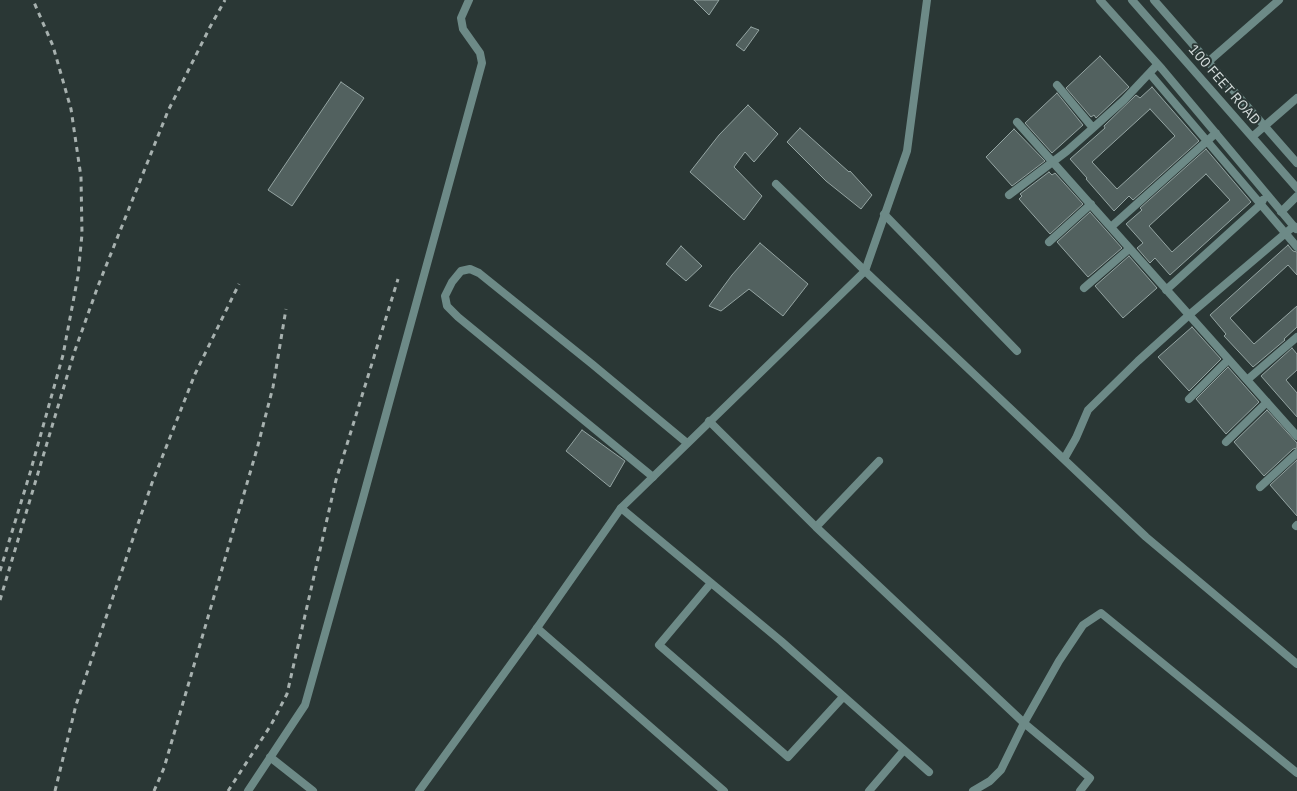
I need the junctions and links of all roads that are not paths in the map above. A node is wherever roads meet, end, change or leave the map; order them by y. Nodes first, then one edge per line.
1 (469, 0) edge
2 (927, 0) edge
3 (1100, 0) edge
4 (1132, 0) edge
5 (1154, 0) edge
6 (1279, 0) edge
7 (1208, 62) junction
8 (1158, 65) junction
9 (1150, 74) junction
10 (1057, 85) dead end
11 (1297, 98) edge
12 (1017, 122) dead end
13 (1265, 126) junction
14 (1093, 128) junction
15 (1216, 133) junction
16 (1252, 137) junction
17 (1208, 142) junction
18 (1053, 161) junction
19 (1297, 163) edge
20 (776, 184) dead end
21 (1297, 188) edge
22 (1266, 194) junction
23 (1009, 195) dead end
24 (1297, 196) edge
25 (1091, 204) junction
26 (1260, 204) junction
27 (1280, 212) junction
28 (884, 214) junction
29 (1111, 227) junction
30 (1295, 228) edge
31 (1285, 233) junction
32 (1049, 242) dead end
33 (1297, 247) edge
34 (1129, 248) junction
35 (865, 271) junction
36 (1084, 288) dead end
37 (1166, 290) junction
38 (1189, 315) junction
39 (1297, 337) edge
40 (1017, 351) dead end
41 (1228, 360) junction
42 (1247, 380) junction
43 (1189, 399) dead end
44 (1267, 402) junction
45 (709, 421) junction
46 (1297, 436) edge
47 (1226, 442) dead end
48 (687, 443) junction
49 (1297, 453) edge
50 (1064, 459) junction
51 (879, 461) dead end
52 (653, 477) junction
53 (1260, 487) dead end
54 (621, 508) junction
55 (816, 527) junction
56 (711, 583) junction
57 (537, 628) junction
58 (1297, 664) edge
59 (843, 696) junction
60 (1024, 723) junction
61 (904, 750) junction
62 (270, 757) junction
63 (929, 772) dead end
64 (1297, 773) edge
65 (248, 791) edge
66 (313, 791) edge
67 (419, 791) edge
68 (724, 791) edge
69 (869, 791) edge
70 (973, 791) edge
71 (1080, 791) edge

1 - 62 street
2 - 28 street
3 - 8 street
4 - 16 street, 100 FEET ROAD
5 - 7 street
6 - 7 street
7 - 13 street
8 - 9 street
8 - 15 street
9 - 14 street
9 - 17 street
10 - 14 street
11 - 13 street
12 - 18 street
13 - 16 street
13 - 19 street
14 - 18 street
15 - 17 street
15 - 22 street
16 - 21 street, 100 FEET ROAD
17 - 26 street
17 - 29 street
18 - 23 street
18 - 25 street
20 - 35 street
22 - 26 street
22 - 27 street
24 - 27 street
25 - 29 street
25 - 32 street
26 - 31 street
26 - 37 street
27 - 30 street
28 - 35 street
28 - 40 street
29 - 34 street
30 - 31 street
31 - 33 street
31 - 38 street
34 - 36 street
34 - 37 street
35 - 45 street
35 - 50 street
37 - 38 street
38 - 41 street
38 - 50 street
39 - 42 street
41 - 42 street
41 - 43 street
42 - 44 street
44 - 46 street
44 - 47 street
45 - 48 street
45 - 55 street
48 - 52 street
48 - 52 street
49 - 53 street
50 - 58 street
51 - 55 street
52 - 54 street
54 - 56 street
54 - 57 street
55 - 60 street
56 - 59 street
56 - 59 street
57 - 67 street
57 - 68 street
59 - 61 street
60 - 64 street
60 - 70 street
60 - 71 street
61 - 63 street
61 - 69 street
62 - 65 street
62 - 66 street

